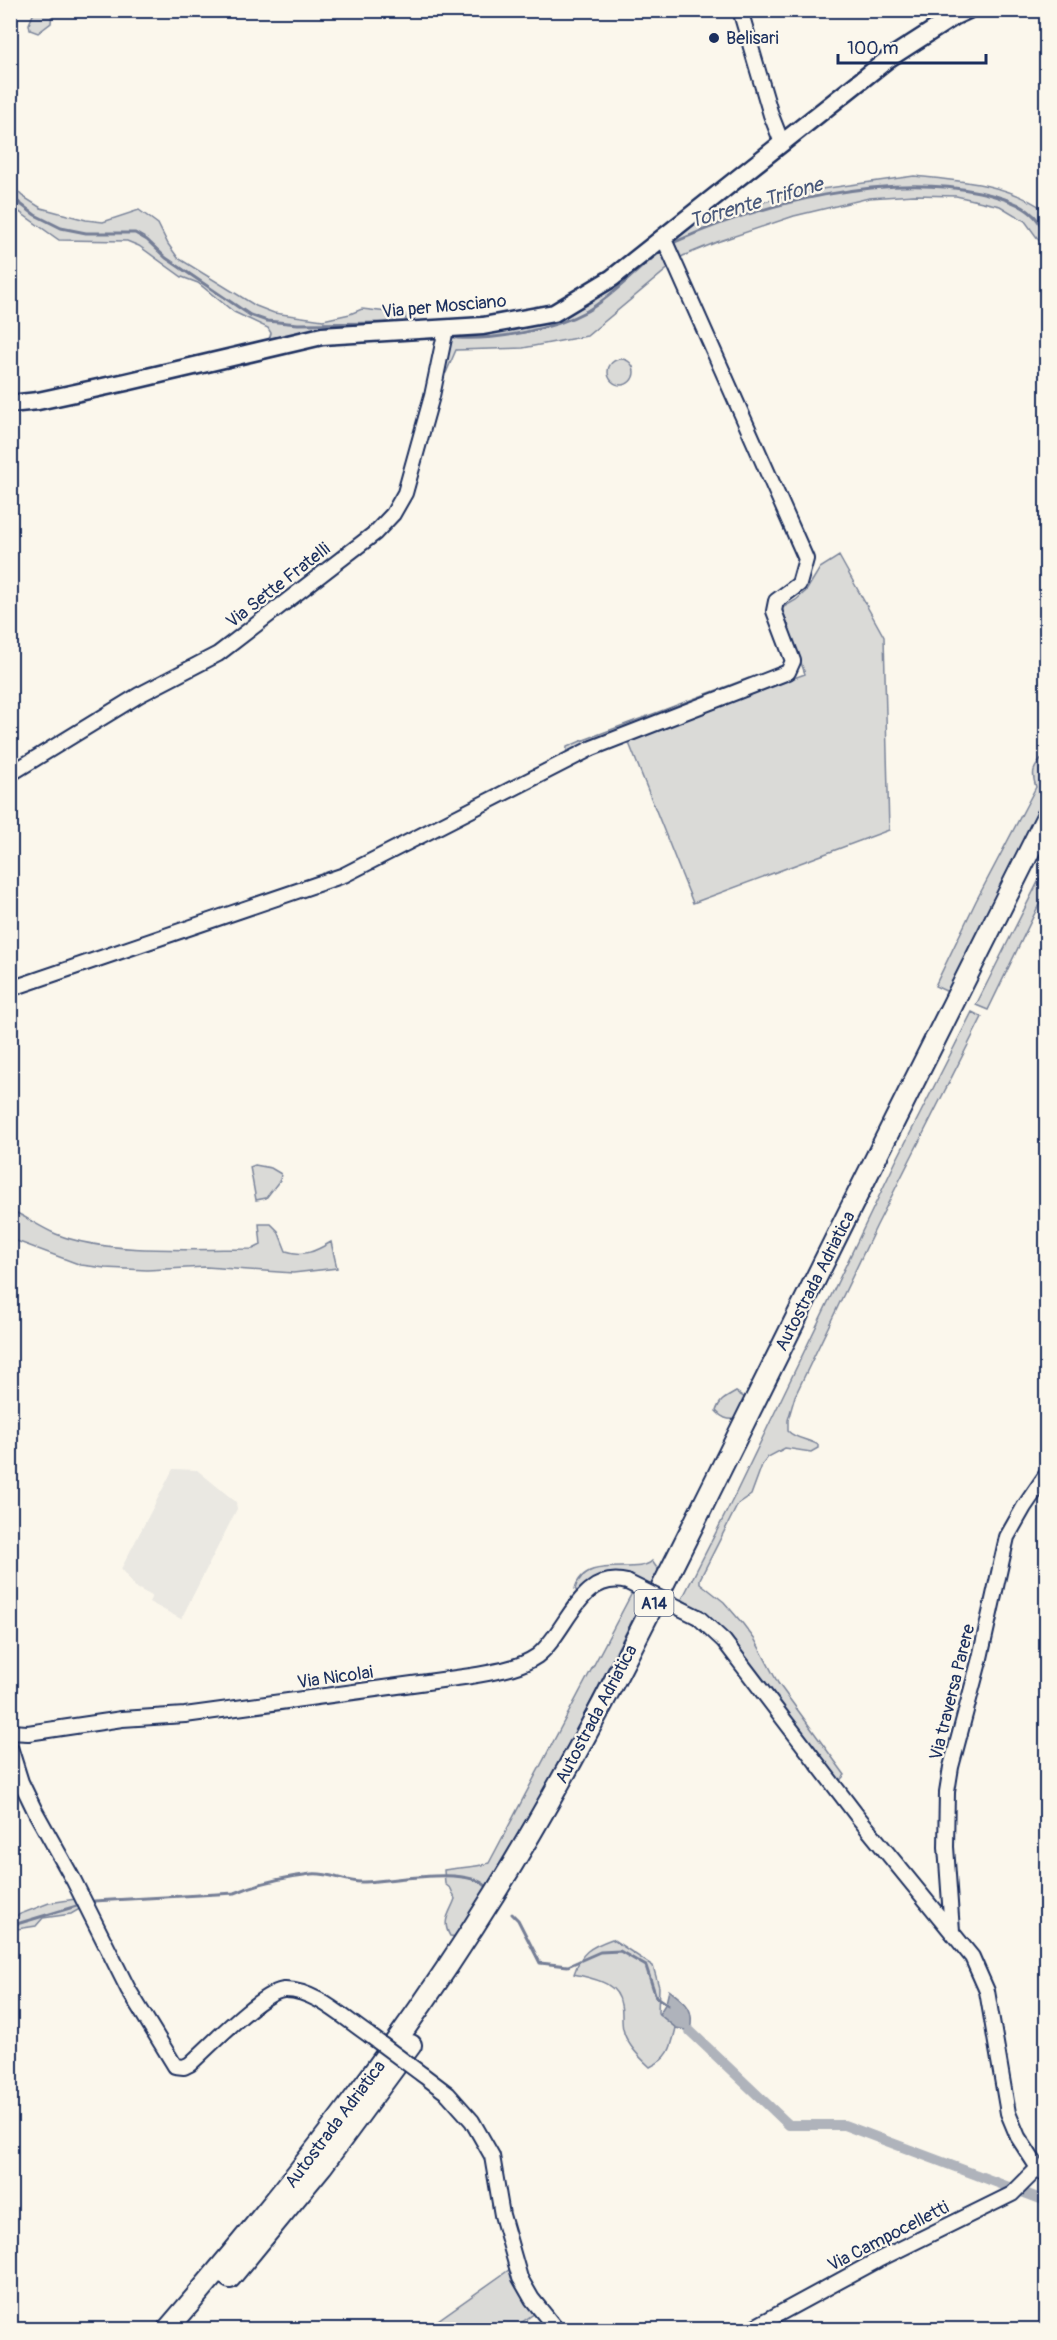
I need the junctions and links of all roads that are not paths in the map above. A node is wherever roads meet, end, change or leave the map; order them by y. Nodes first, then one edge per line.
1 (740, 10) edge
2 (968, 10) edge
3 (782, 143) junction
4 (663, 237) junction
5 (446, 329) junction
6 (10, 404) edge
7 (10, 774) edge
8 (1047, 818) edge
9 (1047, 847) edge
10 (10, 989) edge
11 (1047, 1475) edge
12 (11, 1735) edge
13 (10, 1747) edge
14 (952, 1931) junction
15 (1042, 2172) edge
16 (167, 2330) edge
17 (185, 2330) edge
18 (557, 2330) edge
19 (749, 2330) edge

1 - 3 street
2 - 3 main road, Via per Mosciano
3 - 4 main road, Via per Mosciano
4 - 5 main road, Via per Mosciano
4 - 10 street
5 - 6 main road, Via per Mosciano
5 - 7 street, Via Sette Fratelli
8 - 16 highway, Autostrada Adriatica / A14
9 - 17 highway, Autostrada Adriatica / A14
11 - 14 street, Via traversa Parere
12 - 14 street, Via Nicolai, bridge
13 - 18 street, bridge
14 - 15 street
15 - 19 street, Via Campocelletti

